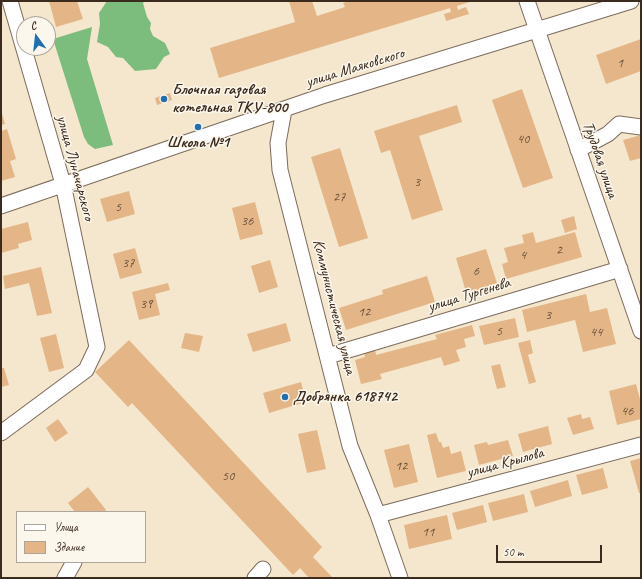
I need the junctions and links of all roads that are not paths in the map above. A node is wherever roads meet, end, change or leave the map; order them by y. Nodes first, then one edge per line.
1 (10, 1) edge
2 (527, 1) edge
3 (631, 1) edge
4 (536, 31) junction
5 (284, 110) junction
6 (641, 127) edge
7 (578, 150) junction
8 (63, 184) junction
9 (1, 206) edge
10 (620, 269) junction
11 (641, 331) edge
12 (328, 356) junction
13 (1, 433) edge
14 (641, 446) edge
15 (378, 515) junction
16 (73, 563) edge
17 (65, 578) edge
18 (400, 578) edge

1 - 8 street, улица Луначарского
2 - 4 street, Трудовая улица
3 - 4 street, улица Маяковского
4 - 5 street, улица Маяковского
4 - 7 street, Трудовая улица
5 - 8 street, улица Маяковского
5 - 12 street, Коммунистическая улица
6 - 7 street
7 - 10 street, Трудовая улица
8 - 9 street, улица Маяковского
8 - 13 street, улица Луначарского
10 - 11 street, Трудовая улица
10 - 12 street, улица Тургенева
12 - 15 street, Коммунистическая улица
14 - 15 street, улица Крылова
15 - 18 street, Коммунистическая улица
16 - 17 street

